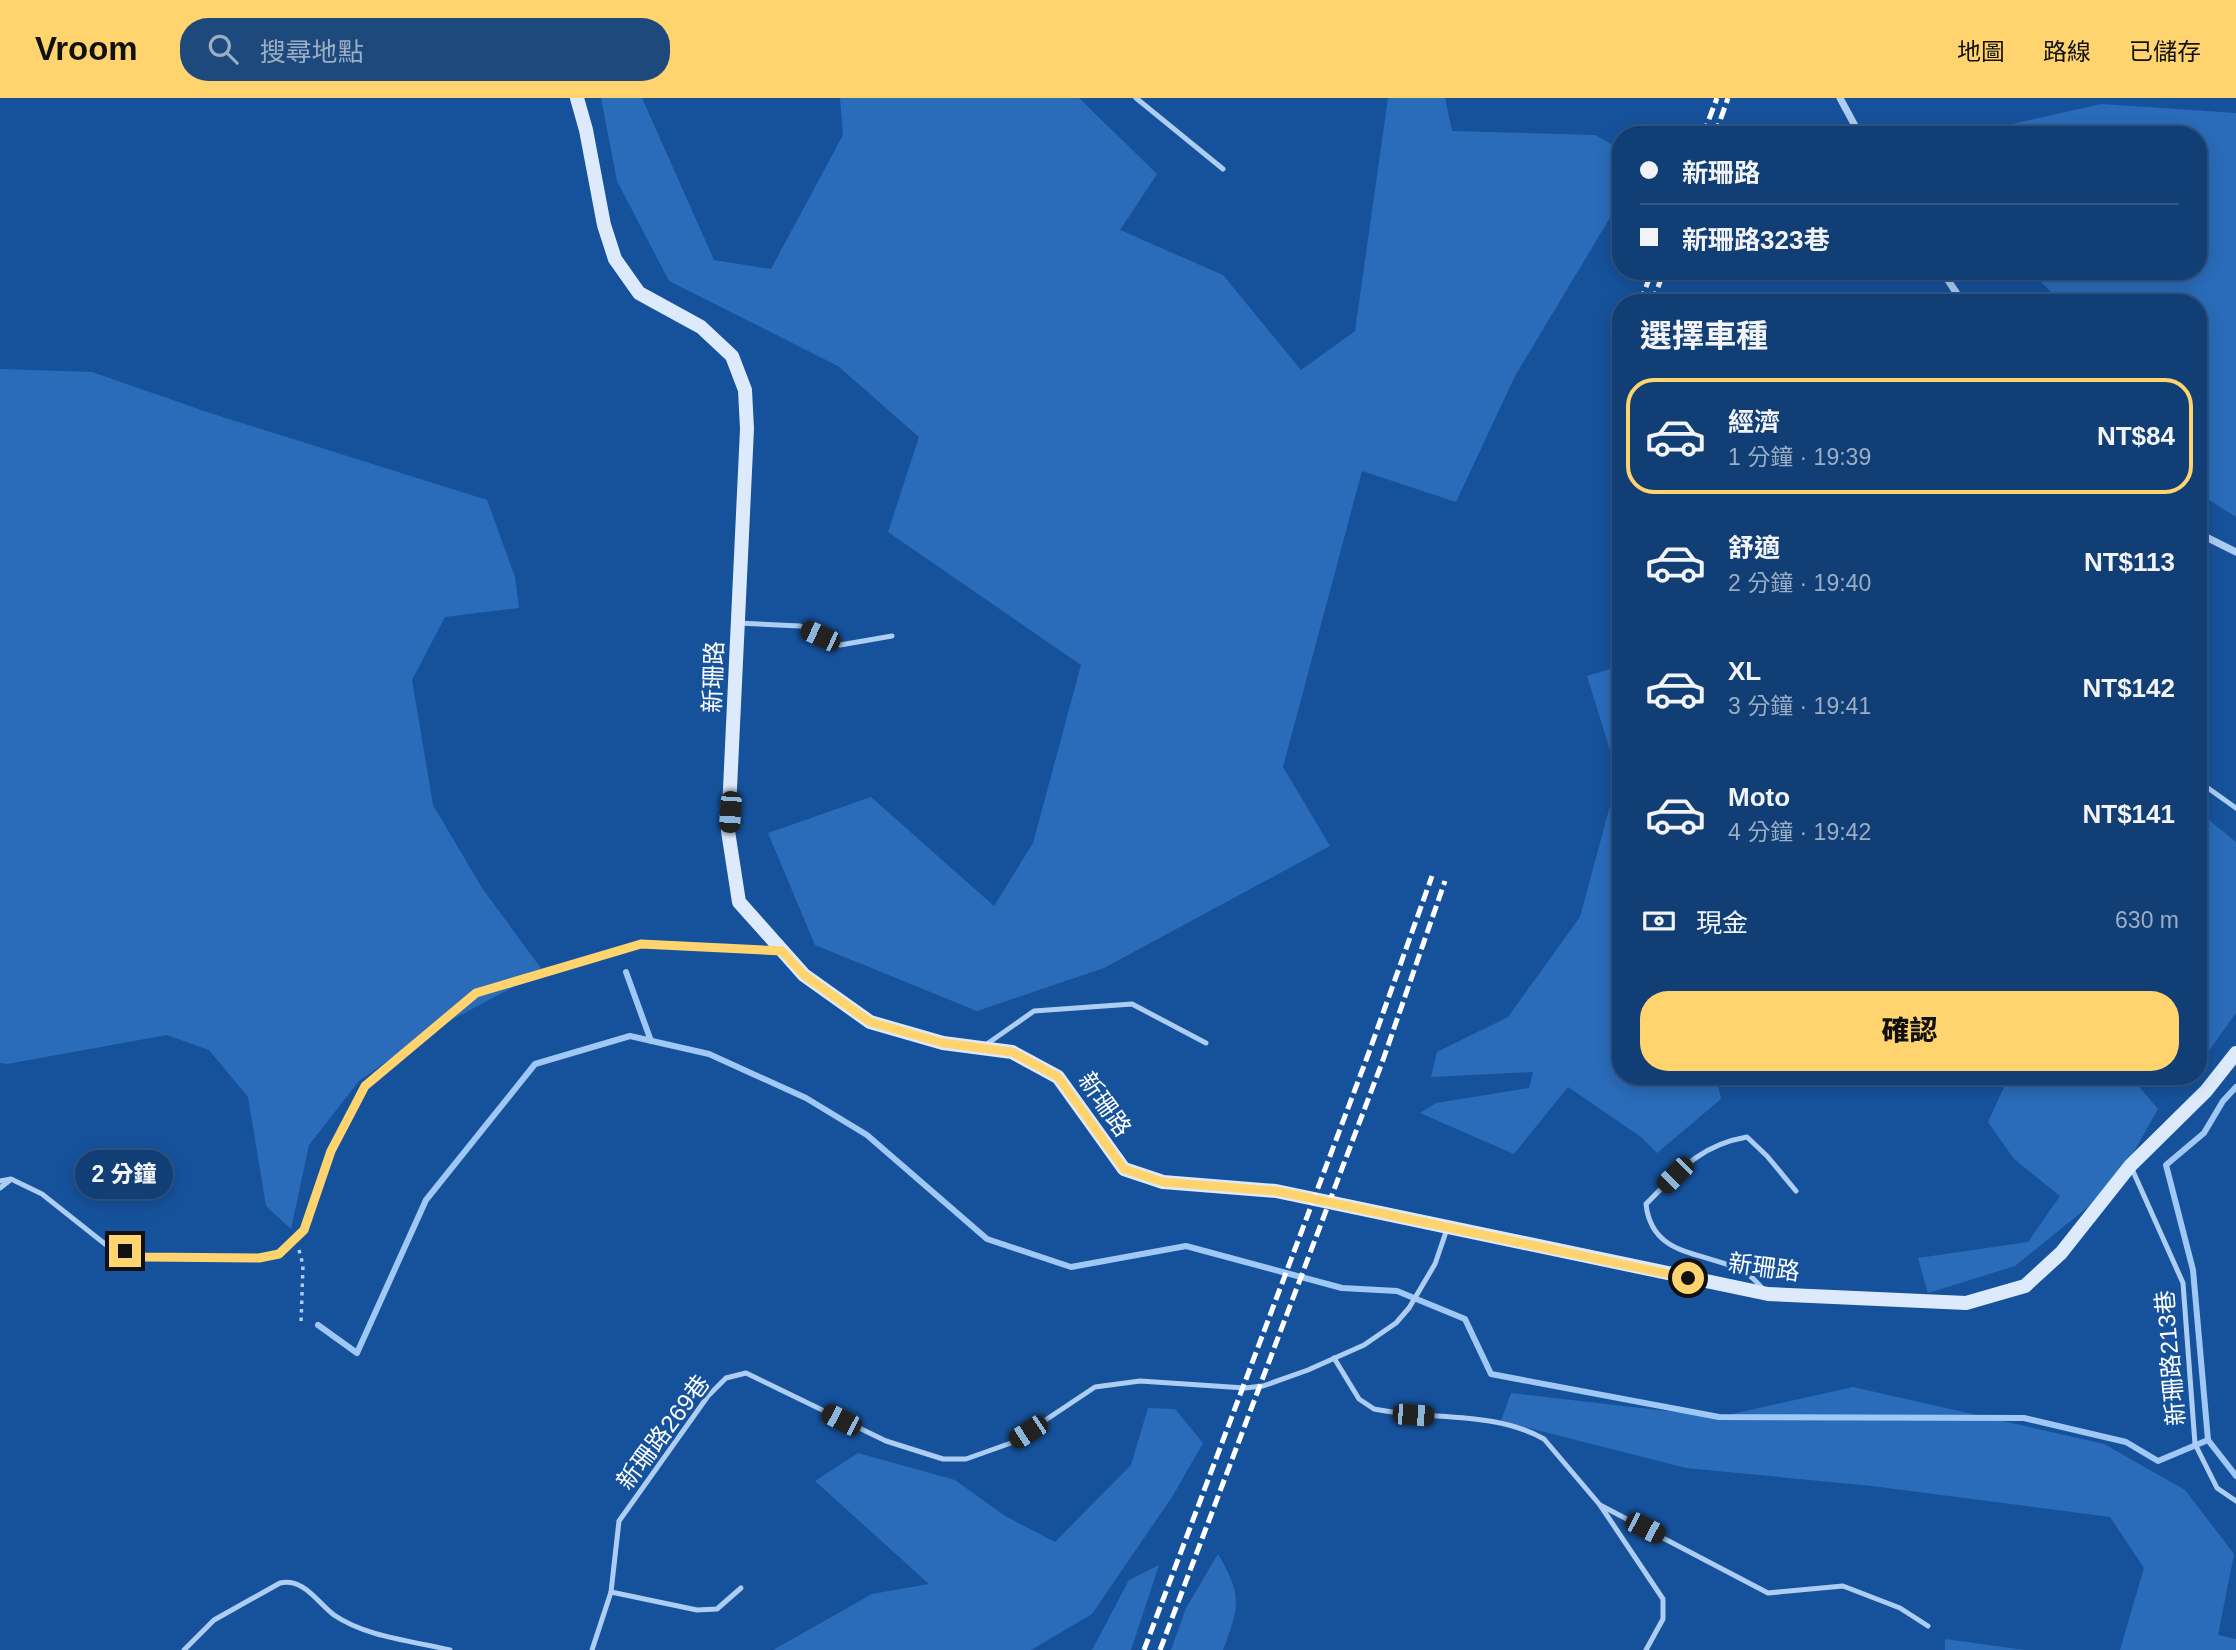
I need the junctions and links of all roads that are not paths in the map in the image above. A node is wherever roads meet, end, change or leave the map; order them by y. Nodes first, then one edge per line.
1 (577, 98) edge
2 (1136, 98) edge
3 (1840, 98) edge
4 (1855, 126) edge
5 (1223, 169) dead end
6 (2207, 538) edge
7 (2236, 552) edge
8 (738, 623) junction
9 (892, 636) dead end
10 (2207, 787) edge
11 (2236, 808) edge
12 (782, 951) junction
13 (1206, 1043) dead end
14 (982, 1048) junction
15 (2236, 1053) edge
16 (2130, 1166) junction
17 (11, 1179) junction
18 (0, 1181) edge
19 (0, 1188) edge
20 (1796, 1191) dead end
21 (1447, 1229) junction
22 (1768, 1294) junction
23 (1334, 1358) junction
24 (2236, 1501) edge
25 (1600, 1505) junction
26 (741, 1588) dead end
27 (611, 1592) junction
28 (1928, 1626) dead end
29 (184, 1650) edge
30 (450, 1650) edge
31 (592, 1650) edge
32 (1646, 1650) edge

1 - 8 street, 新珊路
2 - 5 lane
3 - 4 street
6 - 7 street
8 - 9 lane
8 - 12 street, 新珊路
10 - 11 lane
12 - 14 street, 新珊路
12 - 17 lane
13 - 14 lane
14 - 21 street, 新珊路
15 - 16 street, 新珊路
16 - 22 street, 新珊路
16 - 24 lane, 新珊路213巷
17 - 18 lane
17 - 19 lane
20 - 22 lane
21 - 22 street, 新珊路
21 - 23 lane, 新珊路269巷
23 - 25 lane
23 - 27 lane, 新珊路269巷
25 - 28 lane
25 - 32 lane
26 - 27 lane
27 - 31 lane, 新珊路269巷
29 - 30 lane

